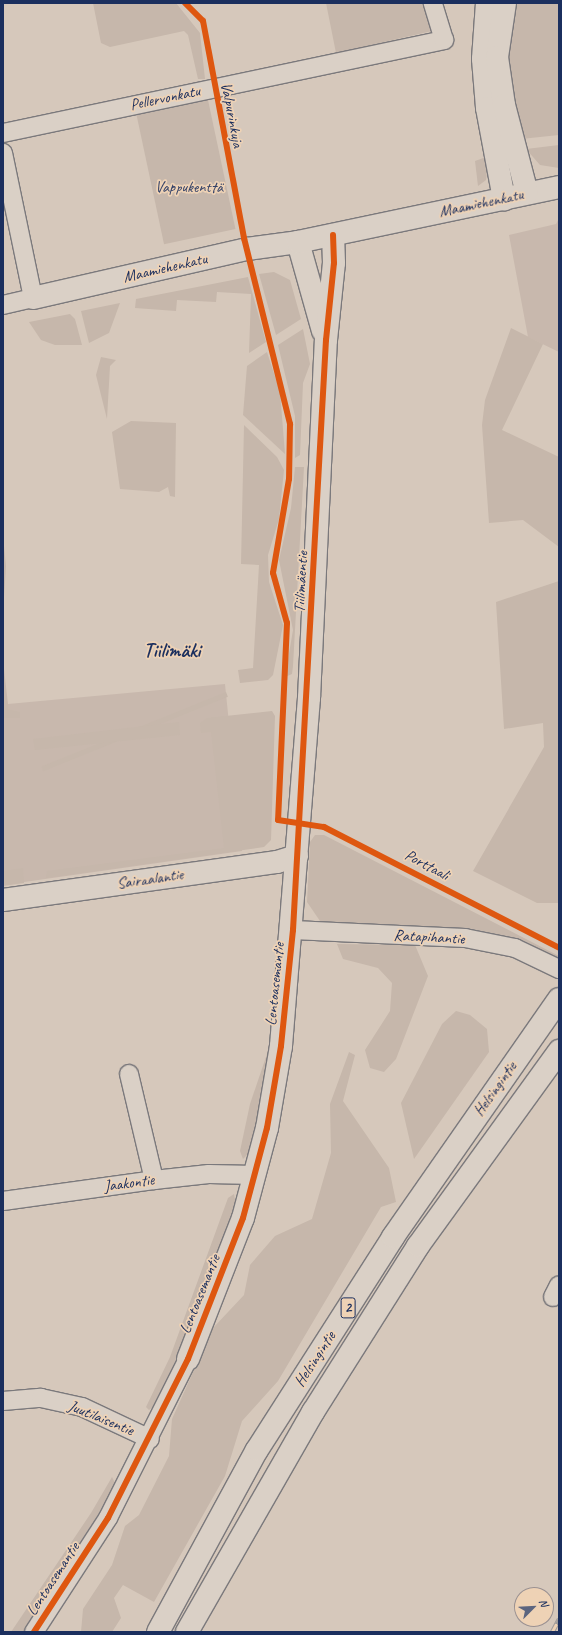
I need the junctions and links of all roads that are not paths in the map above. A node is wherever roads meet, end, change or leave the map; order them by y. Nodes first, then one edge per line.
1 (433, 3) edge
2 (487, 3) edge
3 (505, 3) edge
4 (3, 133) edge
5 (3, 153) edge
6 (559, 187) edge
7 (527, 193) junction
8 (504, 198) junction
9 (333, 235) junction
10 (298, 242) junction
11 (32, 298) junction
12 (3, 304) edge
13 (326, 340) junction
14 (297, 856) junction
15 (3, 900) edge
16 (293, 930) junction
17 (559, 969) edge
18 (559, 998) edge
19 (559, 1051) edge
20 (129, 1074) dead end
21 (255, 1175) junction
22 (154, 1180) junction
23 (3, 1201) edge
24 (188, 1359) joint
25 (3, 1401) edge
26 (150, 1439) junction
27 (34, 1632) edge
28 (158, 1632) edge
29 (187, 1632) edge

1 - 4 street, Pellervonkatu
2 - 8 main road
3 - 7 main road
5 - 11 street
6 - 7 main road, Maamiehenkatu
7 - 8 main road, Maamiehenkatu
8 - 9 main road, Maamiehenkatu
9 - 10 main road, Maamiehenkatu
9 - 13 main road, Tiilimäentie
10 - 11 main road, Maamiehenkatu
10 - 13 main road, Tiilimäentie
11 - 12 street
13 - 14 main road, Tiilimäentie
14 - 15 main road, Sairaalantie
14 - 16 main road, Tiilimäentie
16 - 17 street, Ratapihantie
16 - 21 main road, Lentoasemantie
18 - 28 main road, Helsingintie / 2
19 - 29 main road, Helsingintie / 2
20 - 22 street
21 - 22 street, Jaakontie
21 - 24 main road, Lentoasemantie
22 - 23 street, Jaakontie
24 - 26 street, Lentoasemantie
25 - 26 street, Juutilaisentie
26 - 27 street, Lentoasemantie

